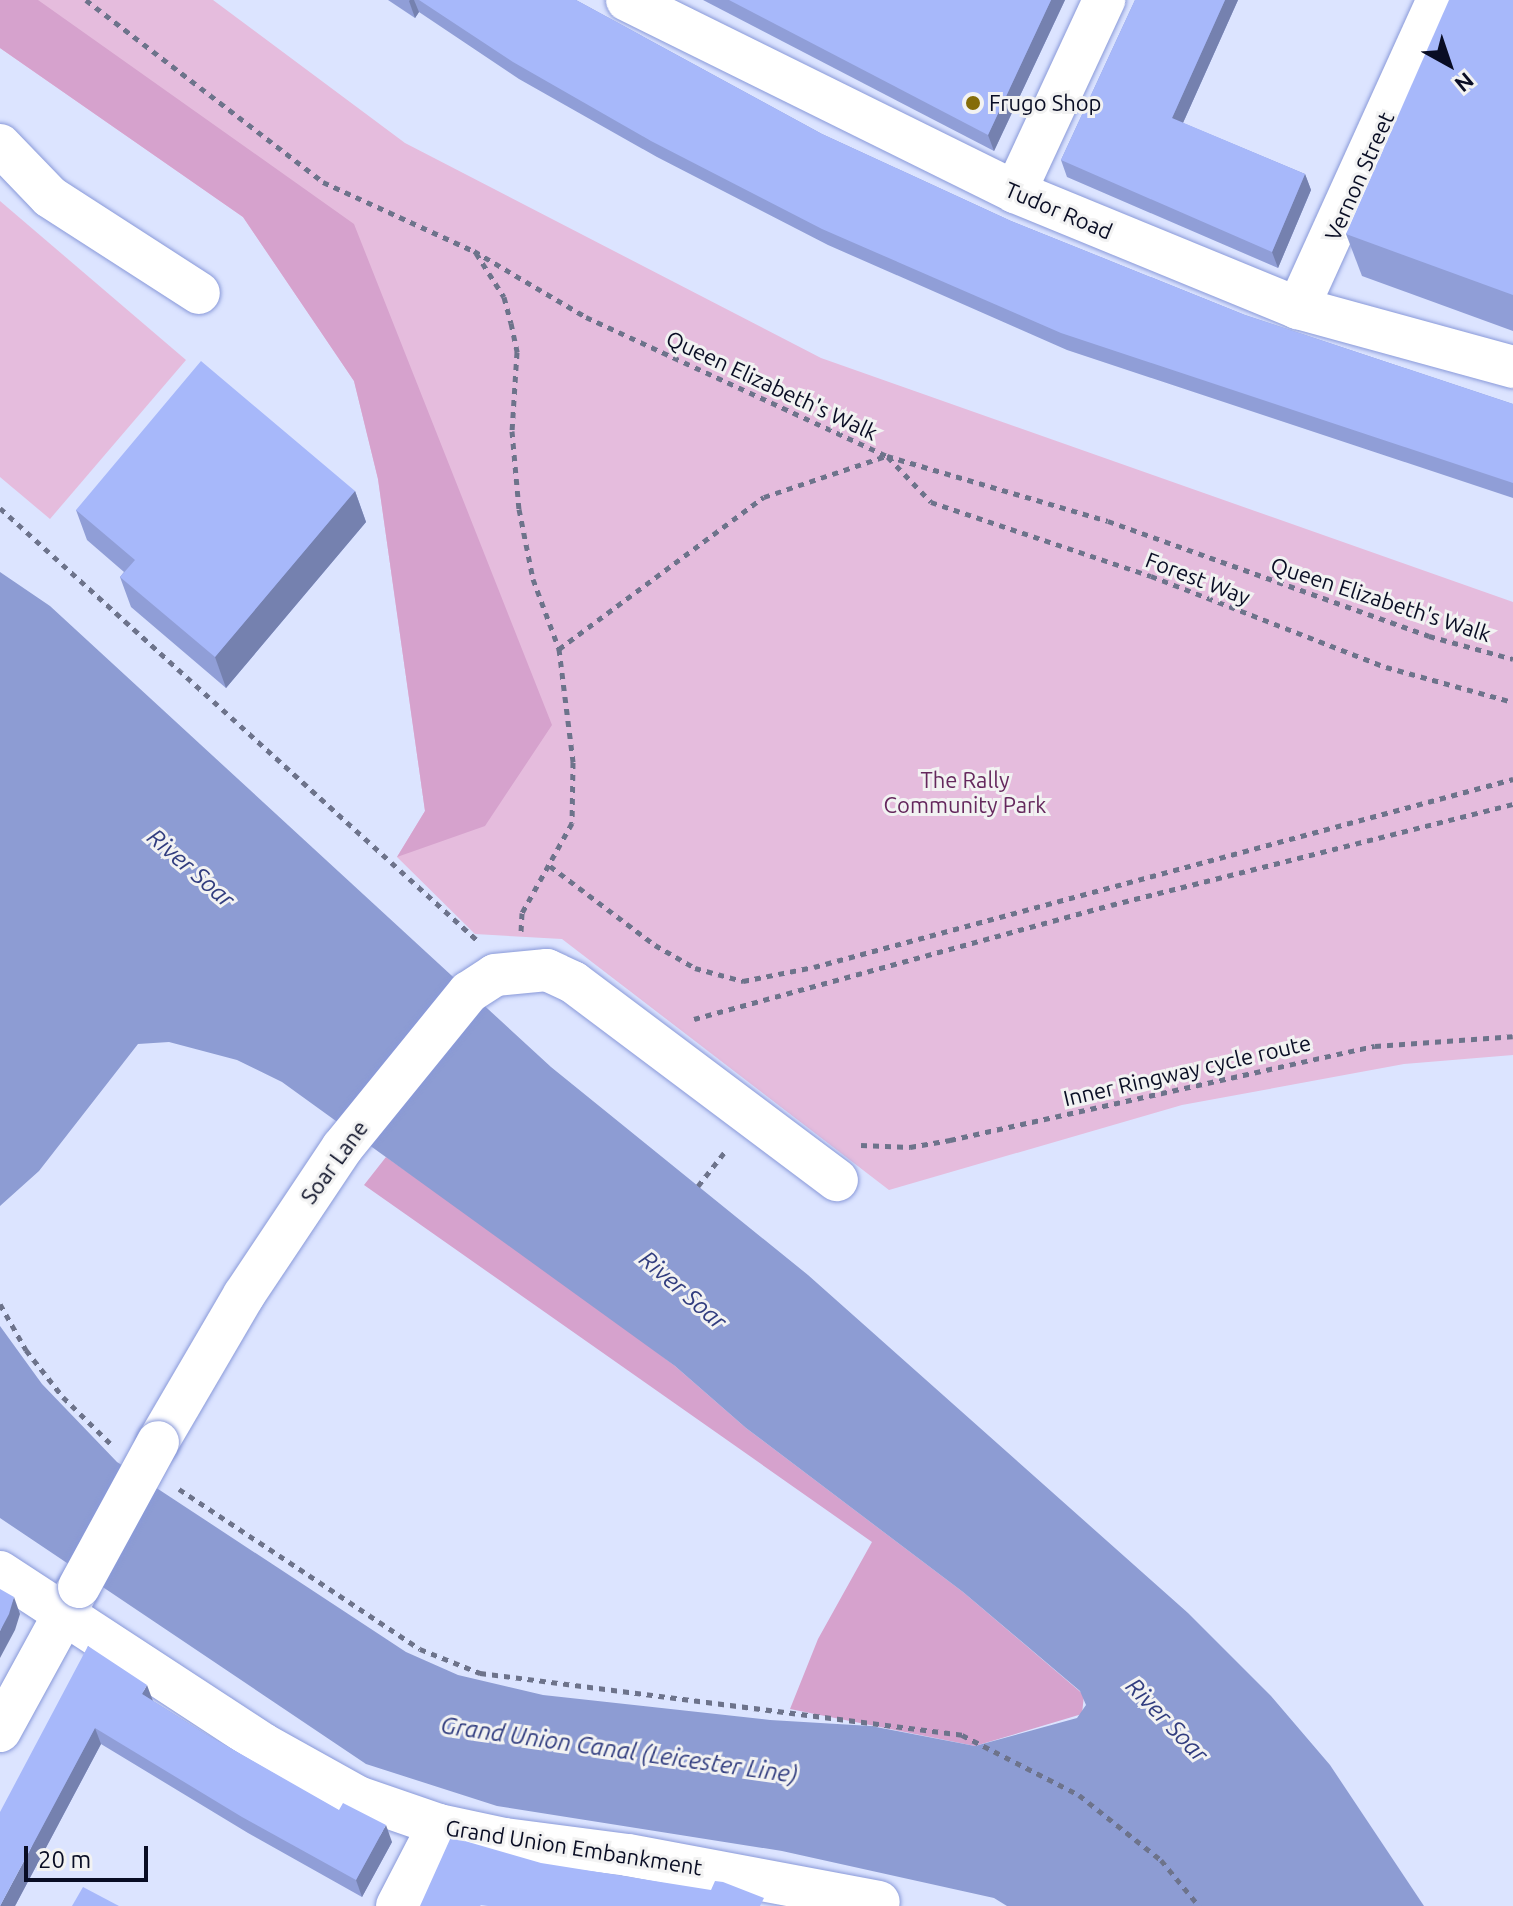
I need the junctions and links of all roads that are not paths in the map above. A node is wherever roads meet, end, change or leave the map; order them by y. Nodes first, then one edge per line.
1 (627, 0) edge
2 (1104, 0) edge
3 (1438, 0) edge
4 (0, 145) edge
5 (1015, 192) junction
6 (199, 293) dead end
7 (1298, 308) junction
8 (1513, 367) edge
9 (837, 1180) dead end
10 (0, 1572) edge
11 (71, 1601) junction
12 (0, 1731) edge
13 (439, 1825) junction
14 (879, 1902) dead end
15 (397, 1906) edge

1 - 5 street, Tudor Road
2 - 5 street
3 - 7 street, Vernon Street
4 - 6 street
5 - 7 street, Tudor Road
7 - 8 street, Tudor Road
9 - 11 street, Soar Lane, bridge
10 - 11 street, Grand Union Embankment
11 - 12 street, Soar Lane
11 - 13 street, Grand Union Embankment
13 - 14 street, Grand Union Embankment
13 - 15 street

